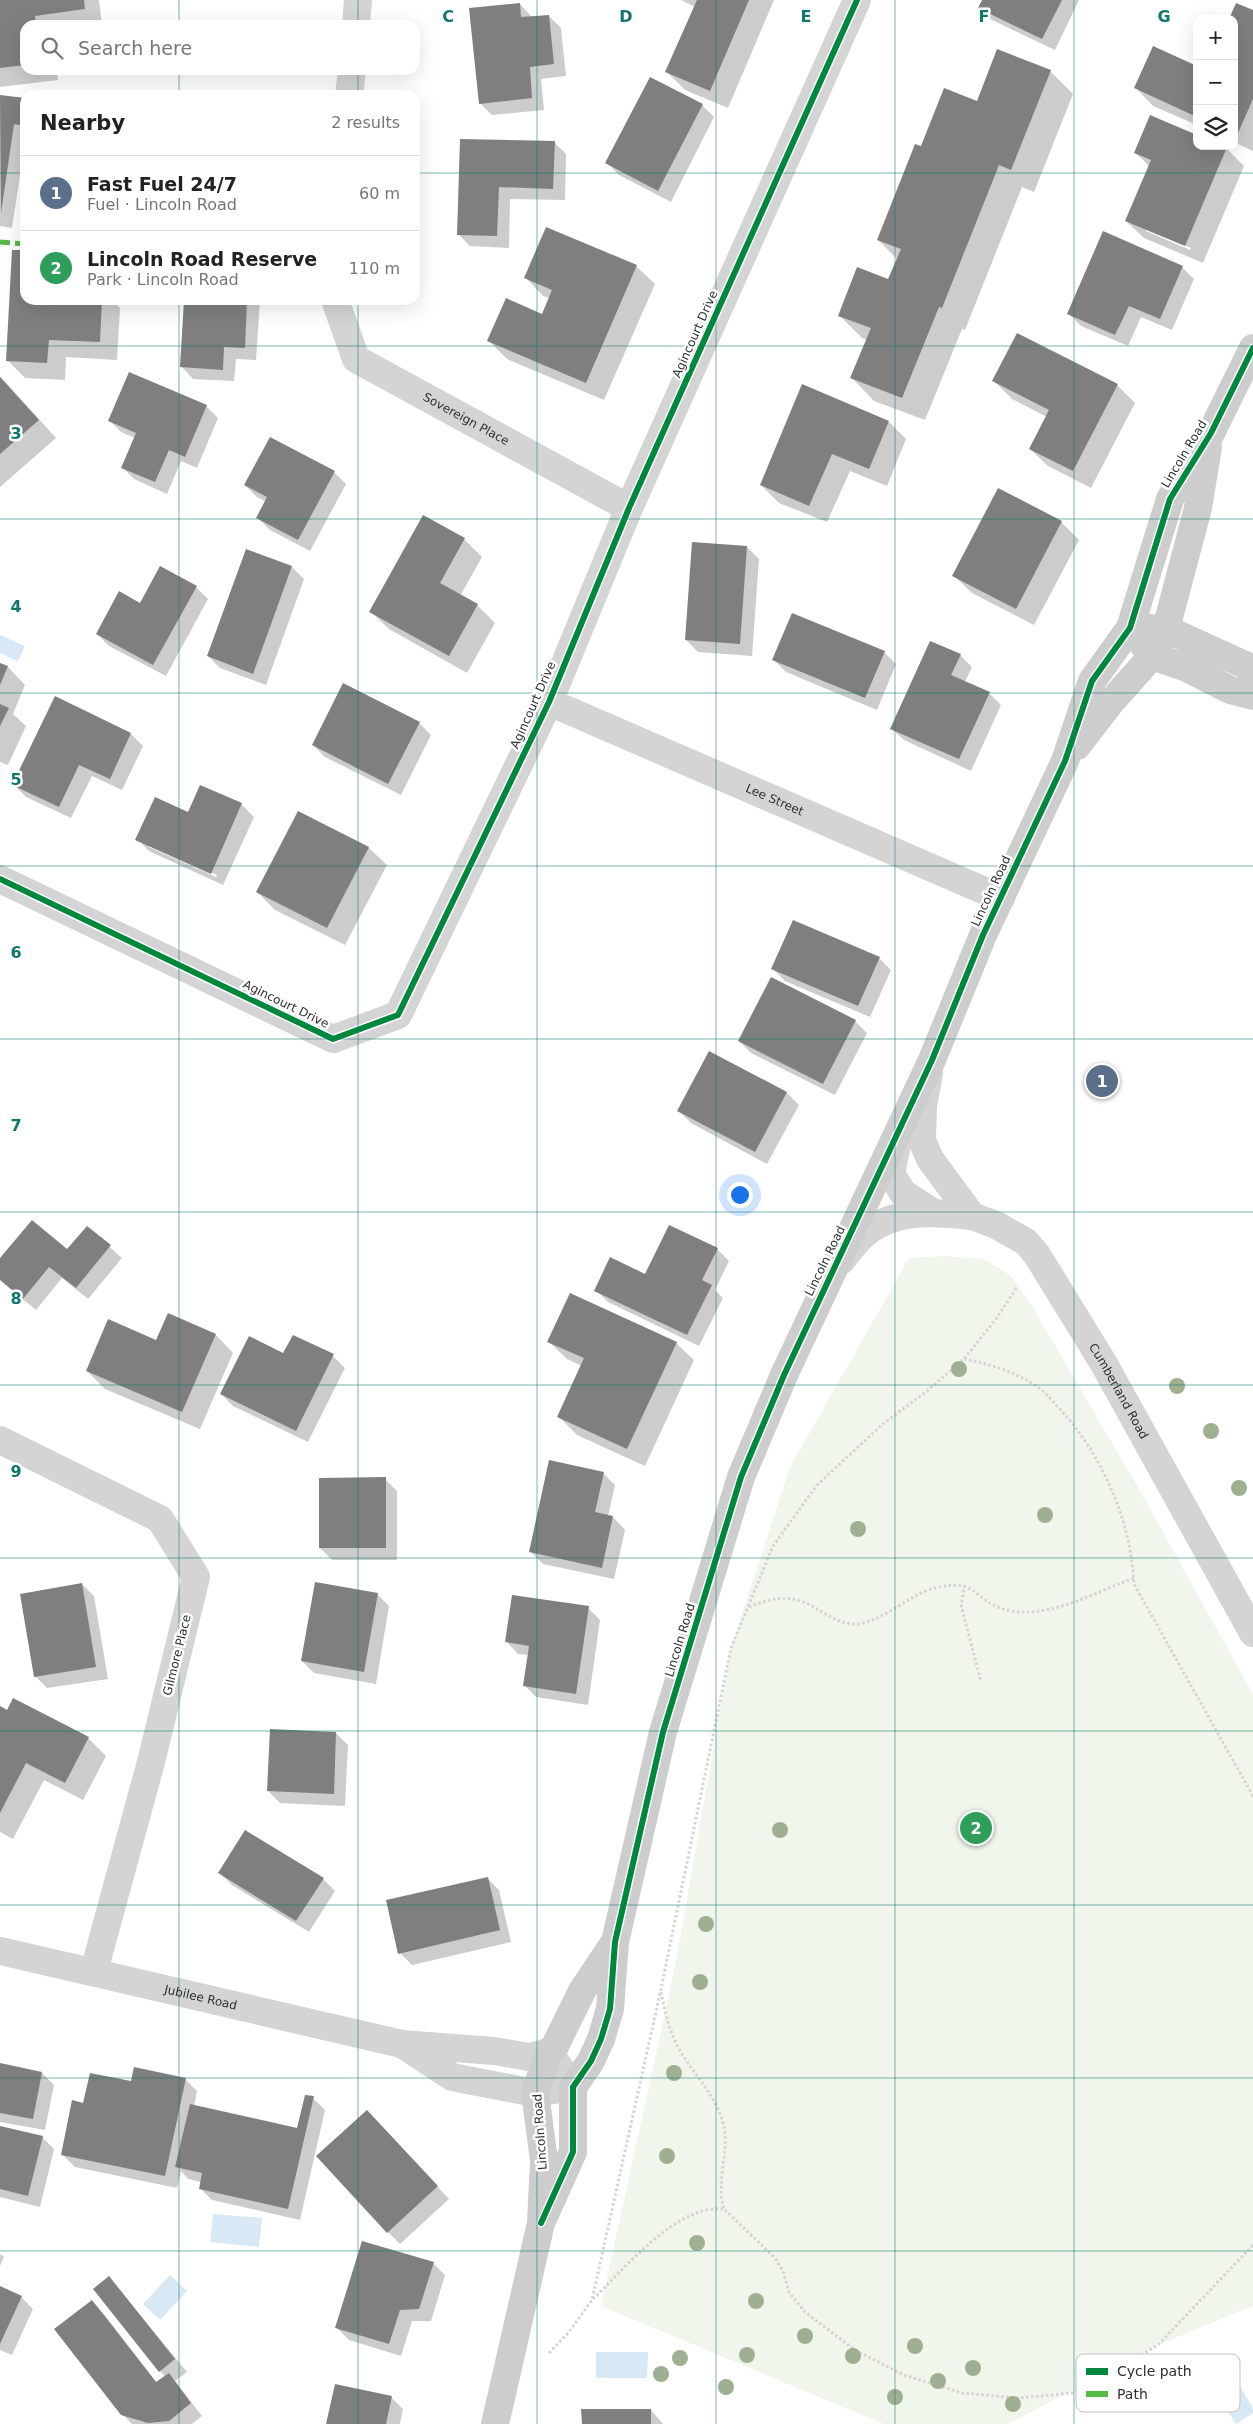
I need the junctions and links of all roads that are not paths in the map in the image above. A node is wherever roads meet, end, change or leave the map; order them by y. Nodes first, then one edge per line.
1 (358, 0) edge
2 (857, 0) edge
3 (356, 20) edge
4 (351, 75) edge
5 (350, 90) edge
6 (337, 305) edge
7 (1253, 348) edge
8 (1211, 433) junction
9 (629, 508) junction
10 (1130, 628) junction
11 (1166, 629) junction
12 (1152, 656) junction
13 (1253, 673) edge
14 (1253, 696) edge
15 (549, 702) junction
16 (1065, 761) junction
17 (0, 879) edge
18 (1001, 898) junction
19 (932, 1060) junction
20 (899, 1129) junction
21 (891, 1174) junction
22 (947, 1184) junction
23 (869, 1197) junction
24 (931, 1211) junction
25 (972, 1216) junction
26 (833, 1270) junction
27 (0, 1440) edge
28 (1253, 1633) edge
29 (614, 1942) junction
30 (0, 1951) edge
31 (94, 1972) junction
32 (402, 2044) junction
33 (549, 2052) junction
34 (573, 2088) junction
35 (535, 2093) junction
36 (541, 2223) junction
37 (495, 2424) edge

1 - 3 street
2 - 9 street, Agincourt Drive
4 - 5 street
6 - 9 street, Sovereign Place
7 - 8 street, Lincoln Road
8 - 10 street, Lincoln Road
8 - 11 street, Lincoln Road
9 - 15 street, Agincourt Drive
10 - 11 street
10 - 12 street
10 - 16 street, Lincoln Road
11 - 12 street, Lincoln Road
11 - 13 street
12 - 14 street
12 - 16 street, Lincoln Road
15 - 17 street, Agincourt Drive
15 - 18 street, Lee Street
16 - 18 street, Lincoln Road
18 - 19 street, Lincoln Road
19 - 20 street, Lincoln Road
19 - 22 street
20 - 21 street
20 - 23 street, Lincoln Road
21 - 22 street
21 - 23 street
21 - 24 street
22 - 25 street
23 - 26 street, Lincoln Road
24 - 25 street, Cumberland Road
24 - 26 street
25 - 28 street, Cumberland Road
26 - 29 street, Lincoln Road
27 - 31 street, Gilmore Place
29 - 33 street, Lincoln Road
29 - 34 street, Lincoln Road
30 - 31 street, Jubilee Road
31 - 32 street, Jubilee Road
32 - 33 street, Jubilee Road
32 - 35 street, Jubilee Road
33 - 34 street
33 - 35 street, Lincoln Road
34 - 35 street, Jubilee Road
34 - 36 street, Lincoln Road
35 - 36 street, Lincoln Road
36 - 37 street, Lincoln Road

